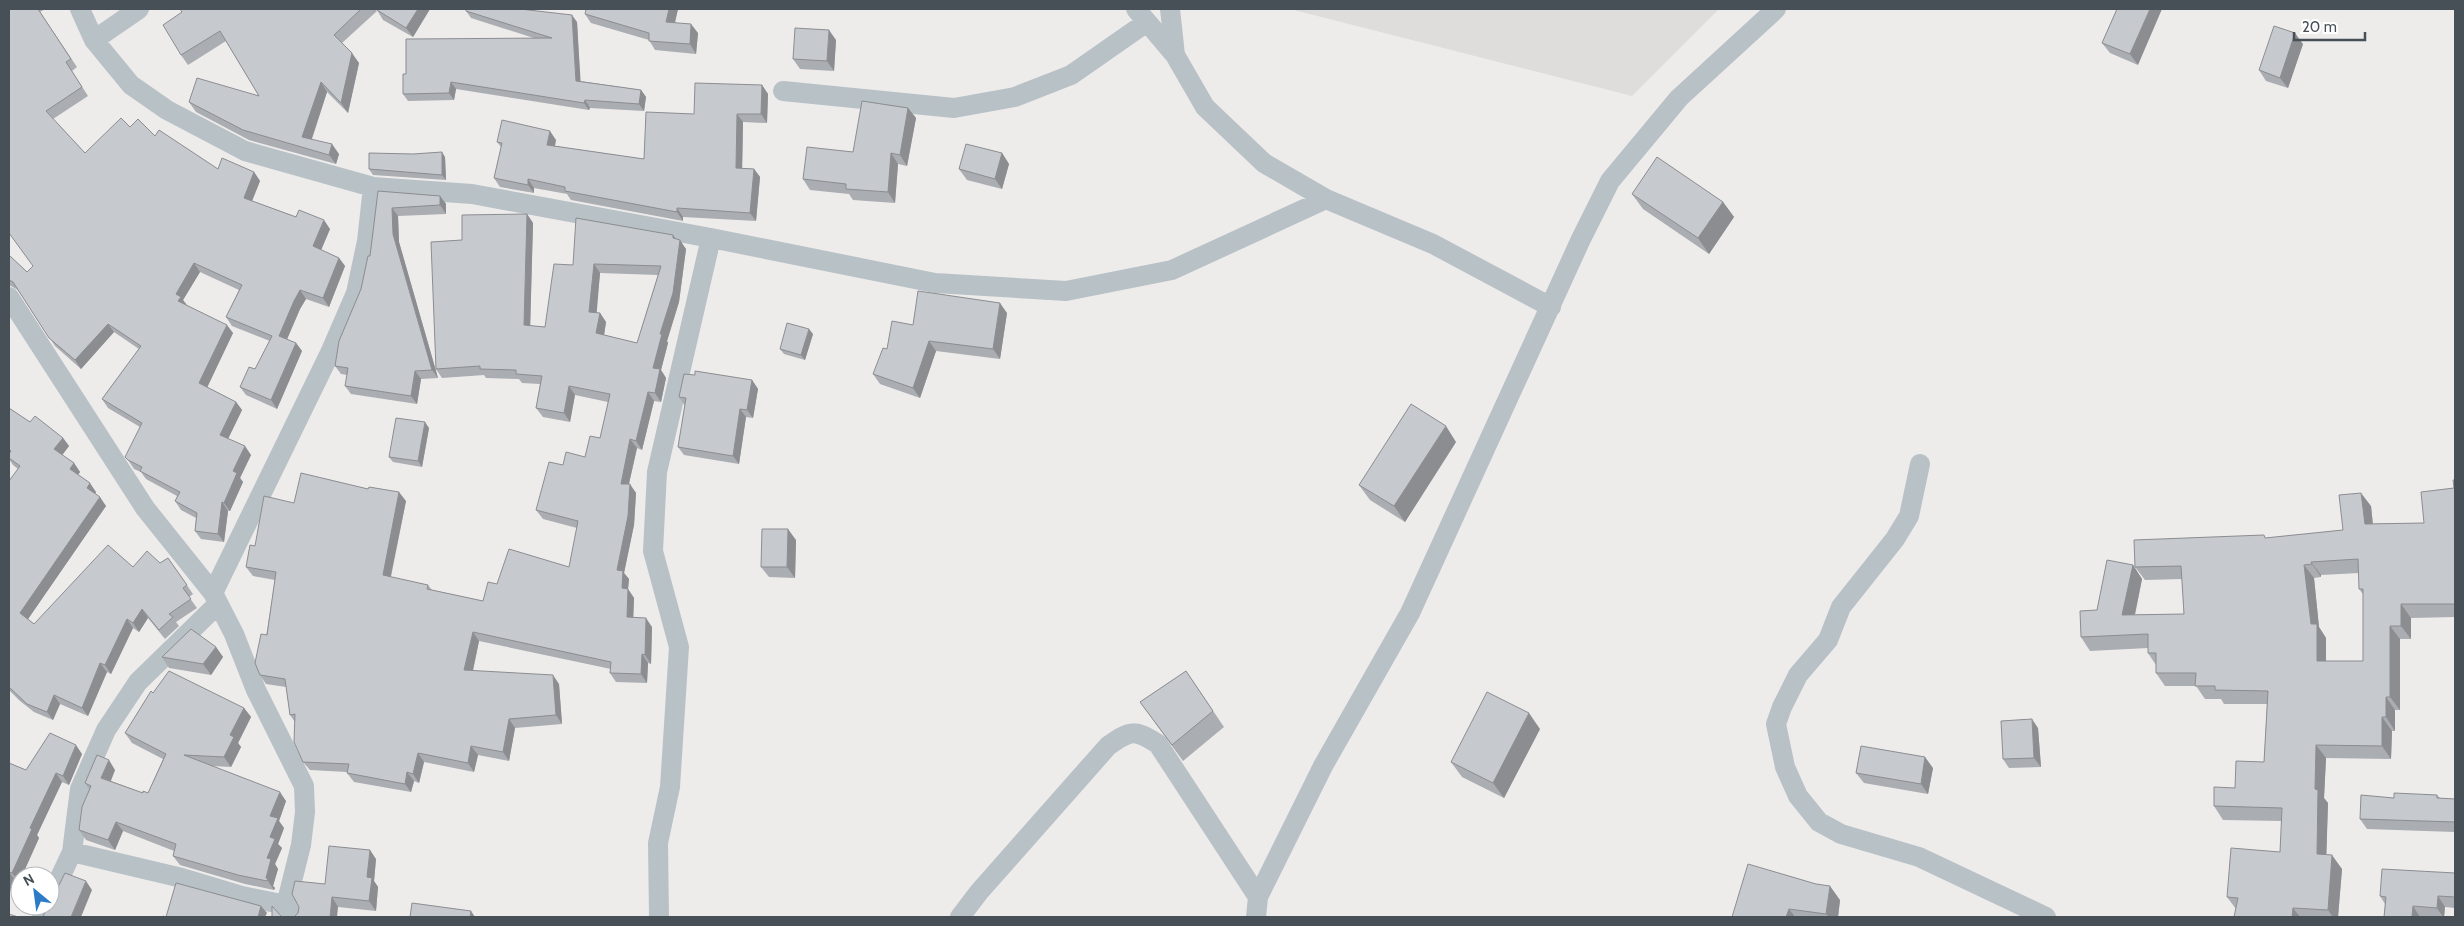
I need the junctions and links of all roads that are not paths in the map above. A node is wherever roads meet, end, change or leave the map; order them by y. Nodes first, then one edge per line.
1 (80, 9) edge
2 (139, 9) edge
3 (1170, 9) edge
4 (1776, 9) edge
5 (1142, 16) edge
6 (94, 40) junction
7 (1174, 55) junction
8 (783, 91) dead end
9 (373, 186) junction
10 (1326, 199) junction
11 (711, 238) junction
12 (9, 297) edge
13 (1550, 306) junction
14 (1920, 464) dead end
15 (216, 598) junction
16 (72, 852) junction
17 (60, 878) edge
18 (1258, 897) junction
19 (290, 911) edge
20 (2036, 915) edge
21 (659, 917) edge
22 (960, 917) edge
23 (1256, 917) edge

1 - 6 street
2 - 6 street
3 - 7 street
4 - 13 street
5 - 7 street
5 - 8 street
6 - 9 street
7 - 10 street
9 - 11 street
9 - 15 street
10 - 11 street
10 - 13 street
11 - 21 street
12 - 15 street
13 - 18 street
14 - 20 street
15 - 16 street
15 - 19 street
16 - 17 street
16 - 19 street
18 - 22 street
18 - 23 street

